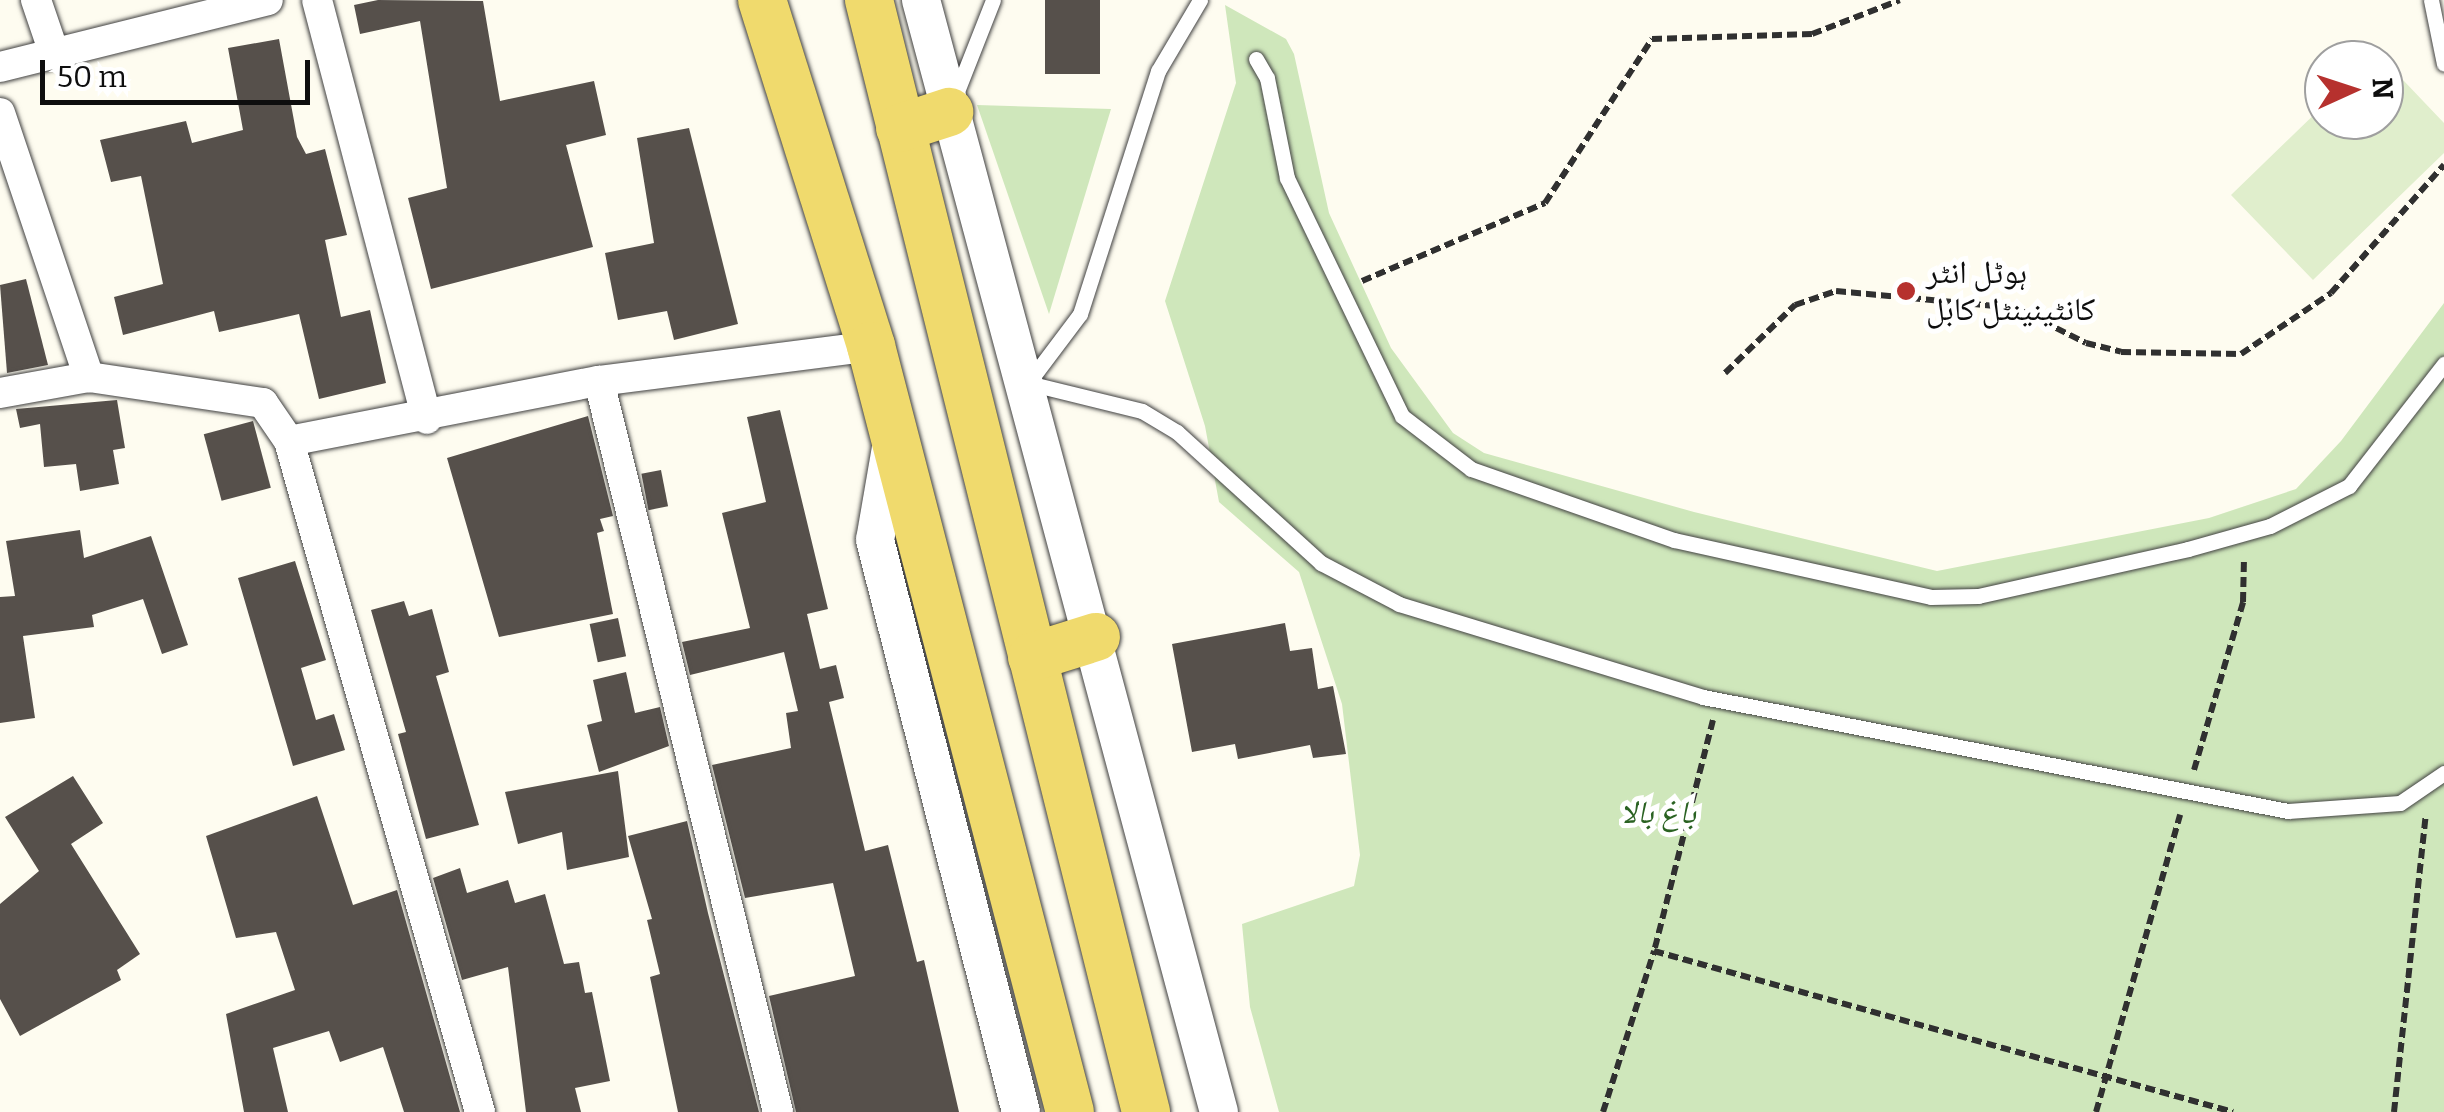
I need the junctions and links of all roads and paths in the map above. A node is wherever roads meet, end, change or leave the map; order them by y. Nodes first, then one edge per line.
1 (36, 0) edge
2 (268, 0) edge
3 (318, 0) edge
4 (762, 0) edge
5 (869, 0) edge
6 (921, 0) edge
7 (993, 0) edge
8 (1200, 0) edge
9 (1900, 0) edge
10 (2431, 0) edge
11 (52, 50) junction
12 (1256, 58) dead end
13 (2444, 64) edge
14 (0, 66) edge
15 (950, 112) junction
16 (0, 113) edge
17 (900, 128) junction
18 (2444, 165) edge
19 (1337, 291) junction
20 (871, 346) junction
21 (2444, 364) edge
22 (1725, 373) dead end
23 (89, 376) junction
24 (599, 381) junction
25 (1028, 384) junction
26 (0, 393) edge
27 (426, 420) junction
28 (894, 434) junction
29 (288, 441) junction
30 (2244, 533) junction
31 (1096, 637) junction
32 (1032, 657) junction
33 (1718, 700) junction
34 (2444, 773) edge
35 (2429, 787) junction
36 (2186, 796) junction
37 (1654, 950) junction
38 (2106, 1076) junction
39 (480, 1112) edge
40 (778, 1112) edge
41 (1021, 1112) edge
42 (1070, 1112) edge
43 (1146, 1112) edge
44 (1219, 1112) edge
45 (1603, 1112) edge
46 (2096, 1112) edge
47 (2232, 1112) edge
48 (2394, 1112) edge

1 - 11 street
2 - 11 street
3 - 27 street
4 - 20 main road
5 - 17 main road
6 - 15 street
7 - 15 lane
8 - 25 lane
9 - 19 path
10 - 13 lane
11 - 14 street
12 - 19 lane
15 - 17 main road
15 - 25 street
16 - 23 street
17 - 32 main road
18 - 22 path
19 - 30 lane
20 - 24 street
20 - 28 main road
21 - 30 lane
23 - 26 street
23 - 29 street
24 - 27 street
24 - 40 street
25 - 31 street
25 - 33 lane
27 - 29 street
28 - 41 street
28 - 42 main road
29 - 39 street
30 - 36 path
31 - 32 main road
31 - 44 street
32 - 43 main road
33 - 36 lane
33 - 37 path
34 - 35 lane
35 - 36 lane
35 - 48 path
36 - 38 path
37 - 38 path
37 - 45 path
38 - 46 path
38 - 47 path

